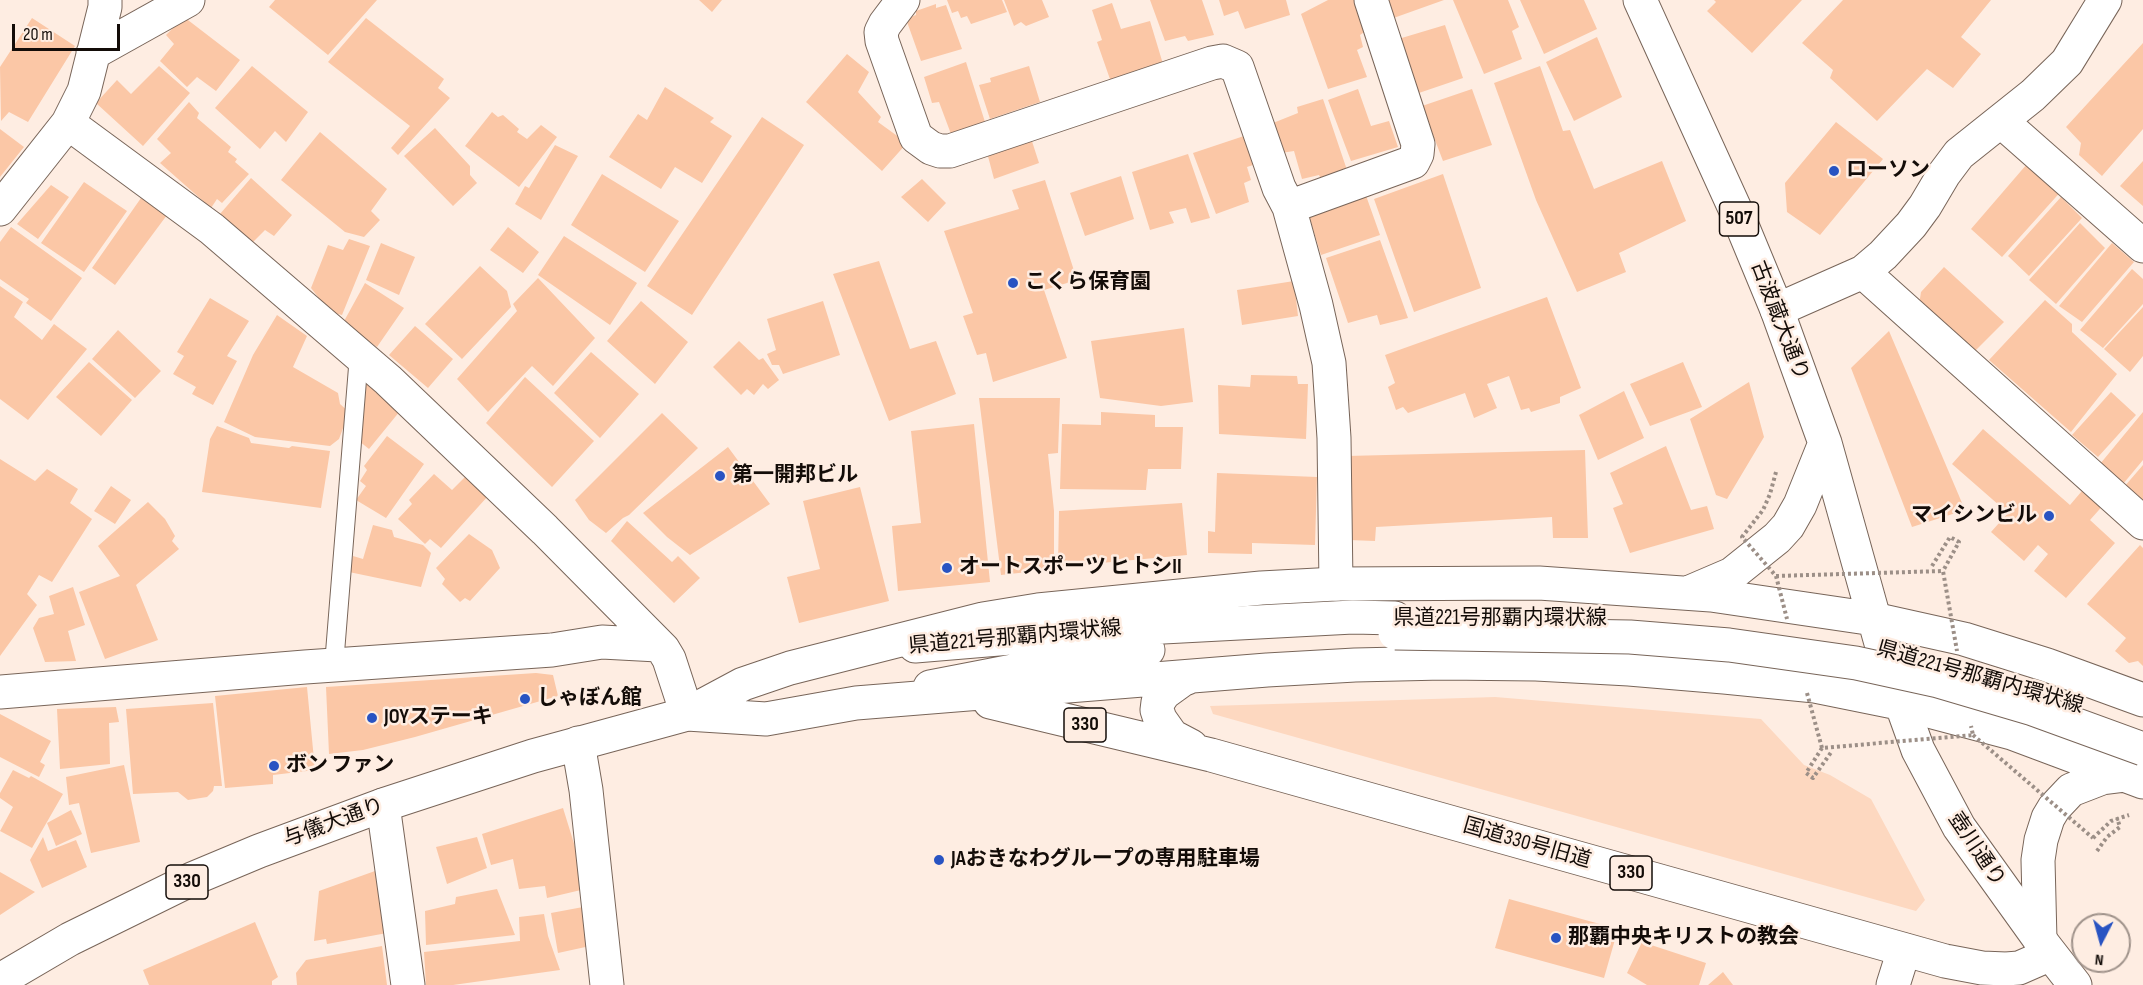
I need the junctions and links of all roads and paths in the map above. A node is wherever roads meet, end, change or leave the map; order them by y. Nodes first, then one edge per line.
1 (105, 0) edge
2 (188, 0) edge
3 (903, 0) edge
4 (1371, 0) edge
5 (1640, 0) edge
6 (2104, 0) edge
7 (93, 53) junction
8 (2001, 121) junction
9 (68, 123) junction
10 (1289, 207) junction
11 (0, 209) edge
12 (2143, 246) edge
13 (1863, 272) junction
14 (1777, 310) junction
15 (359, 355) junction
16 (1826, 443) junction
17 (1776, 472) dead end
18 (2143, 523) edge
19 (1932, 566) dead end
20 (1942, 572) dead end
21 (1776, 576) dead end
22 (1336, 584) junction
23 (1686, 594) junction
24 (1874, 619) junction
25 (1395, 626) junction
26 (658, 645) junction
27 (845, 653) junction
28 (334, 665) junction
29 (1194, 676) junction
30 (0, 692) edge
31 (958, 695) junction
32 (2143, 700) edge
33 (856, 703) junction
34 (1899, 703) junction
35 (687, 714) junction
36 (2143, 729) edge
37 (1973, 735) dead end
38 (578, 743) junction
39 (1822, 748) dead end
40 (1832, 751) dead end
41 (1211, 754) junction
42 (2137, 769) edge
43 (384, 804) junction
44 (2137, 814) dead end
45 (2117, 818) junction
46 (2097, 851) dead end
47 (2045, 947) junction
48 (1904, 950) junction
49 (0, 981) edge
50 (408, 985) edge
51 (607, 985) edge
52 (1893, 985) edge
53 (2075, 985) edge

1 - 7 main road
2 - 7 main road
3 - 10 main road
4 - 10 main road
5 - 14 main road, 古波蔵大通り / 507
6 - 8 main road
7 - 9 main road
8 - 12 main road
8 - 13 main road
9 - 11 main road
9 - 15 main road
10 - 22 main road
13 - 14 main road
13 - 18 main road
14 - 16 main road, 古波蔵大通り / 507
15 - 26 main road
15 - 28 lane
16 - 23 main road
16 - 24 main road, 古波蔵大通り / 507
17 - 21 path, bridge
19 - 20 path
22 - 23 main road, 330
22 - 27 main road, 330
23 - 24 main road, 330
24 - 32 main road
24 - 34 main road, 壺川通り
25 - 27 main road, 県道221号那覇内環状線
25 - 33 main road, 県道221号那覇内環状線
25 - 36 main road, 県道221号那覇内環状線
25 - 42 main road, 県道221号那覇内環状線, bridge
26 - 28 main road
26 - 35 main road
27 - 35 main road, 与儀大通り / 330
28 - 30 main road
29 - 31 main road, 330
29 - 34 main road, 330
29 - 41 main road, 330
31 - 33 main road, 330
31 - 41 main road, 330
33 - 35 main road, 与儀大通り / 330
34 - 42 main road
34 - 47 main road, 壺川通り
35 - 38 main road, 与儀大通り / 330
37 - 45 path, bridge
38 - 43 main road, 与儀大通り / 330
38 - 51 main road
39 - 40 path
41 - 48 main road, 国道330号旧道 / 330
42 - 47 main road
43 - 49 main road, 与儀大通り / 330
43 - 50 main road
44 - 45 path
45 - 46 path
47 - 48 main road, 国道330号旧道 / 330
47 - 53 main road, 壺川通り
48 - 52 main road

